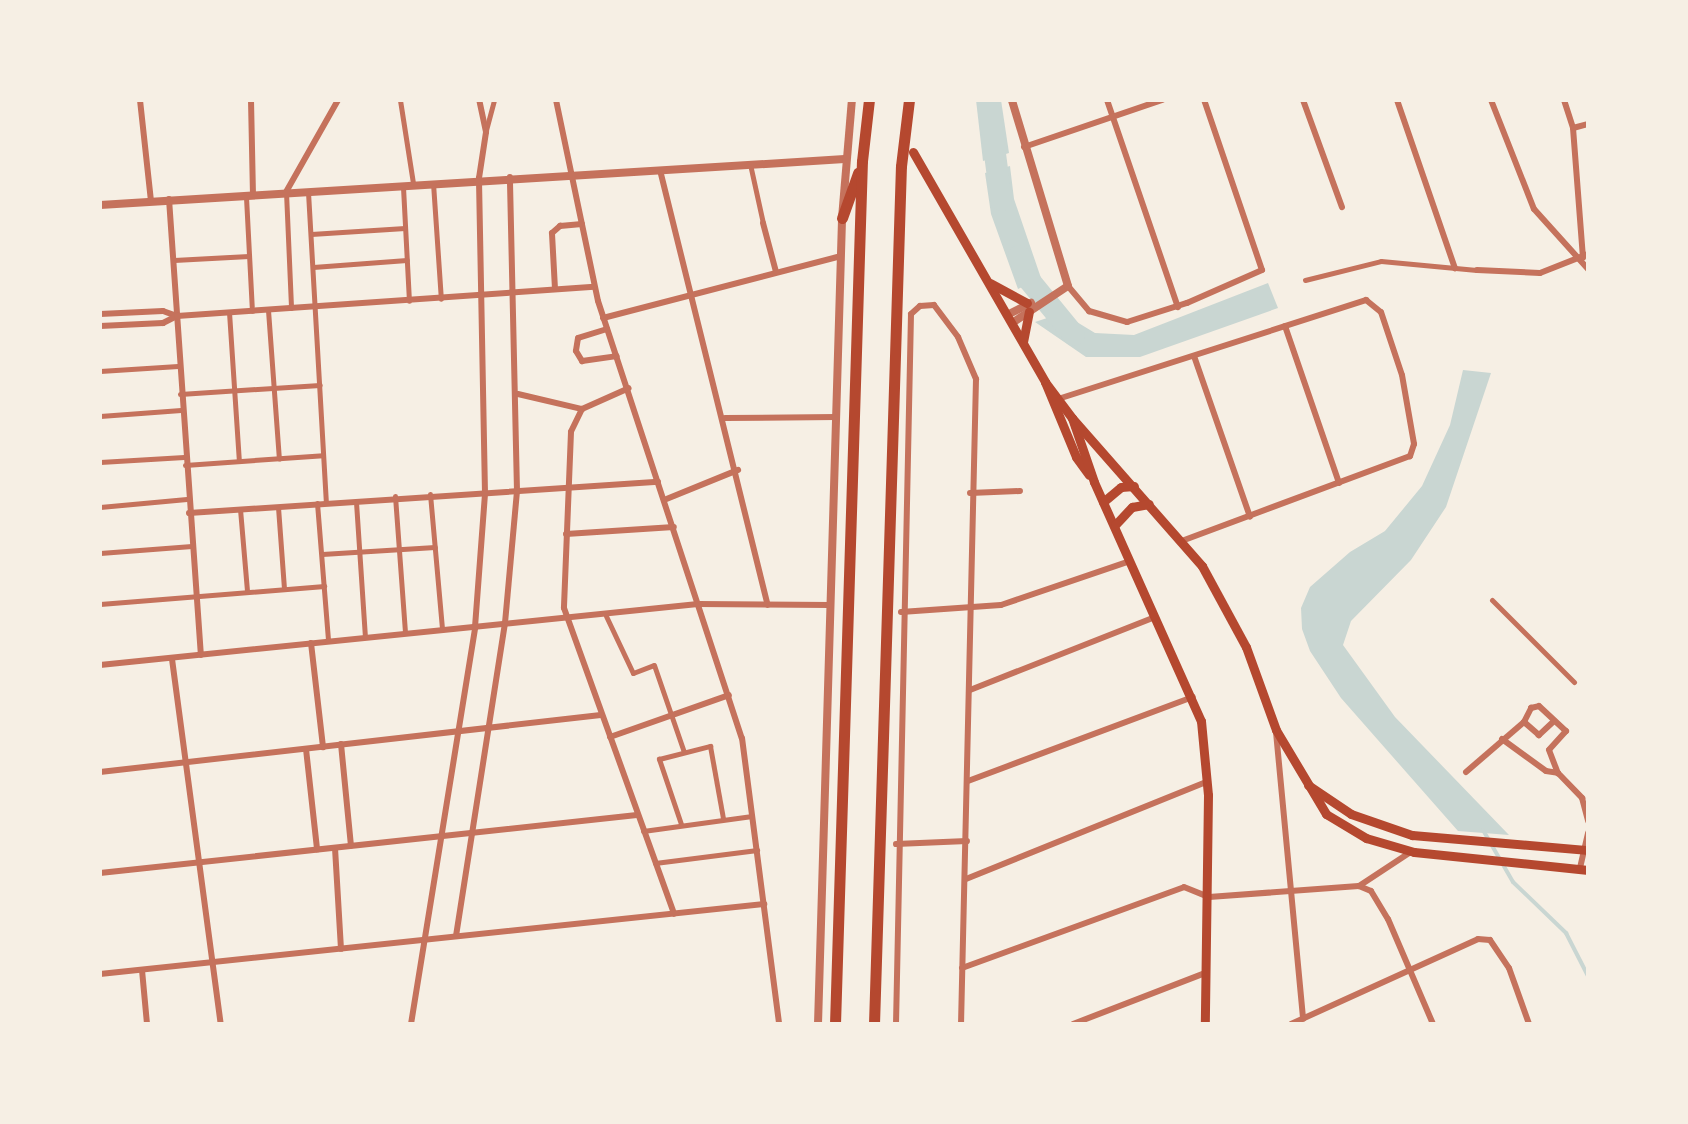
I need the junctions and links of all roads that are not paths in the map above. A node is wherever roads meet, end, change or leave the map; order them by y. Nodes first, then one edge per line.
1 (140, 100) edge
2 (251, 100) edge
3 (338, 100) edge
4 (400, 100) edge
5 (479, 100) edge
6 (494, 100) edge
7 (556, 100) edge
8 (852, 100) edge
9 (869, 100) edge
10 (909, 100) edge
11 (1012, 100) edge
12 (1107, 100) edge
13 (1162, 100) edge
14 (1204, 100) edge
15 (1303, 100) edge
16 (1397, 100) edge
17 (1491, 100) edge
18 (1564, 100) edge
19 (1113, 117) junction
20 (1588, 124) edge
21 (1573, 128) junction
22 (486, 132) junction
23 (1024, 147) junction
24 (913, 152) dead end
25 (845, 159) junction
26 (862, 161) junction
27 (750, 163) junction
28 (660, 169) junction
29 (572, 174) junction
30 (510, 177) junction
31 (479, 178) junction
32 (433, 182) junction
33 (408, 184) junction
34 (308, 191) junction
35 (286, 192) junction
36 (249, 195) junction
37 (169, 199) junction
38 (151, 201) junction
39 (100, 205) edge
40 (1342, 207) dead end
41 (842, 218) junction
42 (763, 223) joint
43 (582, 224) junction
44 (405, 228) junction
45 (311, 234) junction
46 (249, 256) junction
47 (841, 256) junction
48 (1585, 256) edge
49 (174, 260) junction
50 (407, 260) junction
51 (313, 267) junction
52 (1455, 268) junction
53 (1588, 269) edge
54 (1477, 270) joint
55 (776, 272) junction
56 (985, 278) junction
57 (1305, 280) dead end
58 (1068, 286) junction
59 (594, 287) junction
60 (555, 289) junction
61 (515, 292) junction
62 (692, 294) junction
63 (485, 295) junction
64 (441, 299) junction
65 (409, 302) junction
66 (1178, 307) junction
67 (316, 308) junction
68 (1028, 308) junction
69 (292, 309) junction
70 (268, 310) junction
71 (252, 311) junction
72 (229, 312) junction
73 (100, 314) edge
74 (177, 316) junction
75 (603, 318) junction
76 (1009, 319) junction
77 (100, 326) edge
78 (1285, 326) junction
79 (607, 329) junction
80 (1023, 342) junction
81 (617, 356) junction
82 (1194, 356) junction
83 (178, 366) junction
84 (100, 371) edge
85 (1045, 382) junction
86 (320, 385) junction
87 (273, 387) junction
88 (629, 388) junction
89 (235, 390) junction
90 (180, 394) junction
91 (518, 394) junction
92 (1058, 399) junction
93 (582, 409) junction
94 (181, 410) junction
95 (100, 416) edge
96 (836, 417) junction
97 (725, 418) junction
98 (1072, 418) junction
99 (323, 455) junction
100 (279, 459) junction
101 (184, 461) junction
102 (239, 461) junction
103 (100, 462) edge
104 (738, 470) junction
105 (658, 482) junction
106 (1094, 482) junction
107 (1339, 483) junction
108 (1134, 486) junction
109 (568, 489) junction
110 (517, 491) junction
111 (1020, 491) dead end
112 (485, 493) junction
113 (970, 493) junction
114 (430, 494) junction
115 (395, 496) junction
116 (187, 499) junction
117 (356, 499) junction
118 (664, 500) junction
119 (326, 502) junction
120 (1103, 502) junction
121 (317, 503) junction
122 (1149, 504) junction
123 (100, 507) edge
124 (278, 507) junction
125 (240, 509) junction
126 (189, 513) junction
127 (1250, 517) junction
128 (1115, 525) junction
129 (674, 527) junction
130 (566, 534) junction
131 (1182, 541) junction
132 (192, 546) junction
133 (435, 547) junction
134 (399, 549) junction
135 (360, 550) junction
136 (100, 553) edge
137 (322, 554) junction
138 (1132, 560) junction
139 (324, 586) junction
140 (284, 589) junction
141 (247, 591) junction
142 (196, 594) junction
143 (1492, 600) dead end
144 (100, 604) edge
145 (698, 604) junction
146 (768, 605) junction
147 (830, 605) junction
148 (974, 609) junction
149 (901, 612) junction
150 (606, 616) junction
151 (1158, 616) junction
152 (567, 618) junction
153 (505, 623) junction
154 (475, 627) junction
155 (442, 629) junction
156 (405, 632) junction
157 (365, 637) junction
158 (328, 641) junction
159 (311, 643) junction
160 (201, 655) junction
161 (172, 659) junction
162 (100, 665) edge
163 (1574, 682) dead end
164 (970, 690) junction
165 (729, 695) junction
166 (1193, 697) junction
167 (672, 714) junction
168 (601, 715) junction
169 (1554, 721) junction
170 (1524, 722) junction
171 (490, 726) junction
172 (458, 730) junction
173 (1276, 730) junction
174 (610, 737) junction
175 (1502, 739) junction
176 (341, 744) junction
177 (323, 747) junction
178 (306, 749) junction
179 (684, 752) junction
180 (185, 761) junction
181 (100, 772) edge
182 (1466, 772) dead end
183 (1558, 773) junction
184 (968, 781) junction
185 (1208, 781) junction
186 (1306, 783) junction
187 (637, 815) junction
188 (752, 816) junction
189 (723, 818) junction
190 (1588, 821) edge
191 (681, 824) junction
192 (643, 831) junction
193 (473, 833) junction
194 (1588, 833) edge
195 (440, 836) junction
196 (967, 841) junction
197 (896, 844) junction
198 (351, 846) junction
199 (335, 848) junction
200 (317, 849) junction
201 (757, 850) junction
202 (1585, 850) edge
203 (1414, 852) junction
204 (654, 863) junction
205 (196, 864) junction
206 (1584, 869) edge
207 (100, 873) edge
208 (966, 879) junction
209 (1359, 886) junction
210 (1290, 894) junction
211 (1209, 897) junction
212 (764, 904) junction
213 (674, 914) junction
214 (456, 936) junction
215 (424, 940) junction
216 (341, 949) junction
217 (213, 964) junction
218 (962, 968) junction
219 (142, 970) junction
220 (1412, 971) junction
221 (1205, 973) junction
222 (100, 974) edge
223 (1303, 1019) junction
224 (147, 1024) edge
225 (221, 1024) edge
226 (411, 1024) edge
227 (779, 1024) edge
228 (818, 1024) edge
229 (835, 1024) edge
230 (874, 1024) edge
231 (896, 1024) edge
232 (961, 1024) edge
233 (1073, 1024) edge
234 (1205, 1024) edge
235 (1291, 1024) edge
236 (1433, 1024) edge
237 (1529, 1024) edge

1 - 38 street
2 - 36 street
3 - 35 street
4 - 33 street
5 - 22 street
6 - 22 street
7 - 29 street
8 - 25 street
9 - 26 highway
10 - 230 highway
11 - 23 street
12 - 19 street
13 - 19 street
14 - 66 street
15 - 40 street
16 - 52 street
17 - 48 street
18 - 21 street
19 - 23 street
19 - 66 street
20 - 21 street
21 - 48 street
22 - 31 street
23 - 58 street
24 - 56 main road
25 - 27 street
25 - 41 street
26 - 41 highway
26 - 229 highway
27 - 28 street
27 - 42 street
28 - 29 street
28 - 62 street
29 - 30 street
29 - 43 street
30 - 31 street
30 - 61 street
31 - 32 street
31 - 63 street
32 - 33 street
32 - 64 street
33 - 34 street
33 - 44 street
34 - 35 street
34 - 45 street
35 - 36 street
35 - 69 street
36 - 37 street
36 - 46 street
37 - 38 street
37 - 49 street
38 - 39 street
41 - 47 street
42 - 55 street
43 - 59 street
43 - 60 street
44 - 45 street
44 - 50 street
45 - 51 street
46 - 49 street
46 - 71 street
47 - 55 street
47 - 96 street
48 - 53 street
48 - 54 street
49 - 74 street
50 - 51 street
50 - 65 street
51 - 67 street
52 - 54 street
52 - 57 street
55 - 62 street
56 - 68 main road
56 - 76 main road
58 - 66 street
58 - 68 street
59 - 60 street
59 - 75 street
60 - 61 street
61 - 63 street
61 - 91 street
62 - 75 street
62 - 97 street
63 - 64 street
63 - 112 street
64 - 65 street
65 - 67 street
67 - 69 street
67 - 86 street
68 - 76 street
68 - 80 main road
69 - 70 street
70 - 71 street
70 - 87 street
71 - 72 street
72 - 74 street
72 - 89 street
73 - 74 street
74 - 77 street
74 - 83 street
75 - 79 street
76 - 80 main road
78 - 82 street
78 - 107 street
78 - 107 street
79 - 81 street
79 - 81 street
80 - 85 main road
81 - 88 street
82 - 92 street
82 - 127 street
83 - 84 street
83 - 90 street
85 - 92 main road
85 - 106 main road
86 - 87 street
86 - 99 street
87 - 89 street
87 - 100 street
88 - 93 street
88 - 105 street
89 - 90 street
89 - 102 street
90 - 94 street
91 - 93 street
91 - 110 street
92 - 98 main road
93 - 109 street
94 - 95 street
94 - 101 street
96 - 97 street
96 - 147 street
97 - 104 street
98 - 106 main road
98 - 108 main road
99 - 100 street
99 - 119 street
100 - 102 street
101 - 102 street
101 - 103 street
101 - 116 street
104 - 118 street
104 - 146 street
105 - 109 street
105 - 118 street
106 - 120 main road
107 - 127 street
108 - 120 main road
108 - 122 main road
109 - 110 street
109 - 130 street
110 - 112 street
110 - 153 street
111 - 113 street
112 - 114 street
112 - 154 street
113 - 148 street
113 - 149 street
114 - 115 street
114 - 133 street
115 - 117 street
115 - 134 street
116 - 123 street
116 - 126 street
117 - 119 street
117 - 135 street
118 - 129 street
119 - 121 street
120 - 128 main road
121 - 124 street
121 - 137 street
122 - 128 main road
122 - 131 main road
124 - 125 street
124 - 140 street
125 - 126 street
125 - 141 street
126 - 132 street
127 - 131 street
128 - 138 main road
129 - 130 street
129 - 145 street
130 - 152 street
131 - 173 main road
132 - 136 street
132 - 142 street
133 - 134 street
133 - 155 street
134 - 135 street
134 - 156 street
135 - 137 street
135 - 157 street
137 - 139 street
138 - 148 street
138 - 151 main road
139 - 140 street
139 - 158 street
140 - 141 street
141 - 142 street
142 - 144 street
142 - 160 street
143 - 163 street
145 - 146 street
145 - 150 street
145 - 165 street
146 - 147 street
147 - 228 street
148 - 149 street
148 - 164 street
149 - 197 street
150 - 152 street
150 - 167 street
151 - 164 street
151 - 166 main road
152 - 153 street
152 - 168 street
153 - 154 street
153 - 171 street
154 - 155 street
154 - 172 street
155 - 156 street
156 - 157 street
157 - 158 street
158 - 159 street
159 - 160 street
159 - 177 street
160 - 161 street
161 - 162 street
161 - 180 street
164 - 184 street
165 - 167 street
165 - 188 street
166 - 184 street
166 - 185 main road
167 - 174 street
167 - 179 street
168 - 171 street
168 - 174 street
169 - 170 street
169 - 170 street
169 - 183 street
170 - 175 street
171 - 172 street
171 - 193 street
172 - 176 street
172 - 195 street
173 - 186 main road
173 - 210 street
174 - 187 street
175 - 182 street
175 - 183 street
176 - 177 street
176 - 198 street
177 - 178 street
178 - 180 street
178 - 200 street
179 - 189 street
179 - 191 street
180 - 181 street
180 - 205 street
183 - 190 street
184 - 196 street
185 - 208 street
185 - 211 main road
186 - 202 main road
186 - 203 main road
187 - 192 street
187 - 193 street
188 - 189 street
188 - 201 street
189 - 191 street
191 - 192 street
192 - 204 street
193 - 195 street
193 - 214 street
194 - 202 street
195 - 198 street
195 - 215 street
196 - 197 street
196 - 208 street
197 - 231 street
198 - 199 street
199 - 200 street
199 - 216 street
200 - 205 street
201 - 204 street
201 - 212 street
202 - 206 street
203 - 206 main road
203 - 209 street
204 - 213 street
205 - 207 street
205 - 217 street
208 - 218 street
209 - 210 street
209 - 220 street
210 - 211 street
210 - 223 street
211 - 218 street
211 - 221 main road
212 - 213 street
212 - 227 street
213 - 214 street
214 - 215 street
215 - 216 street
215 - 226 street
216 - 217 street
217 - 219 street
217 - 225 street
218 - 232 street
219 - 222 street
219 - 224 street
220 - 223 street
220 - 236 street
220 - 237 street
221 - 233 street
221 - 234 main road
223 - 235 street

